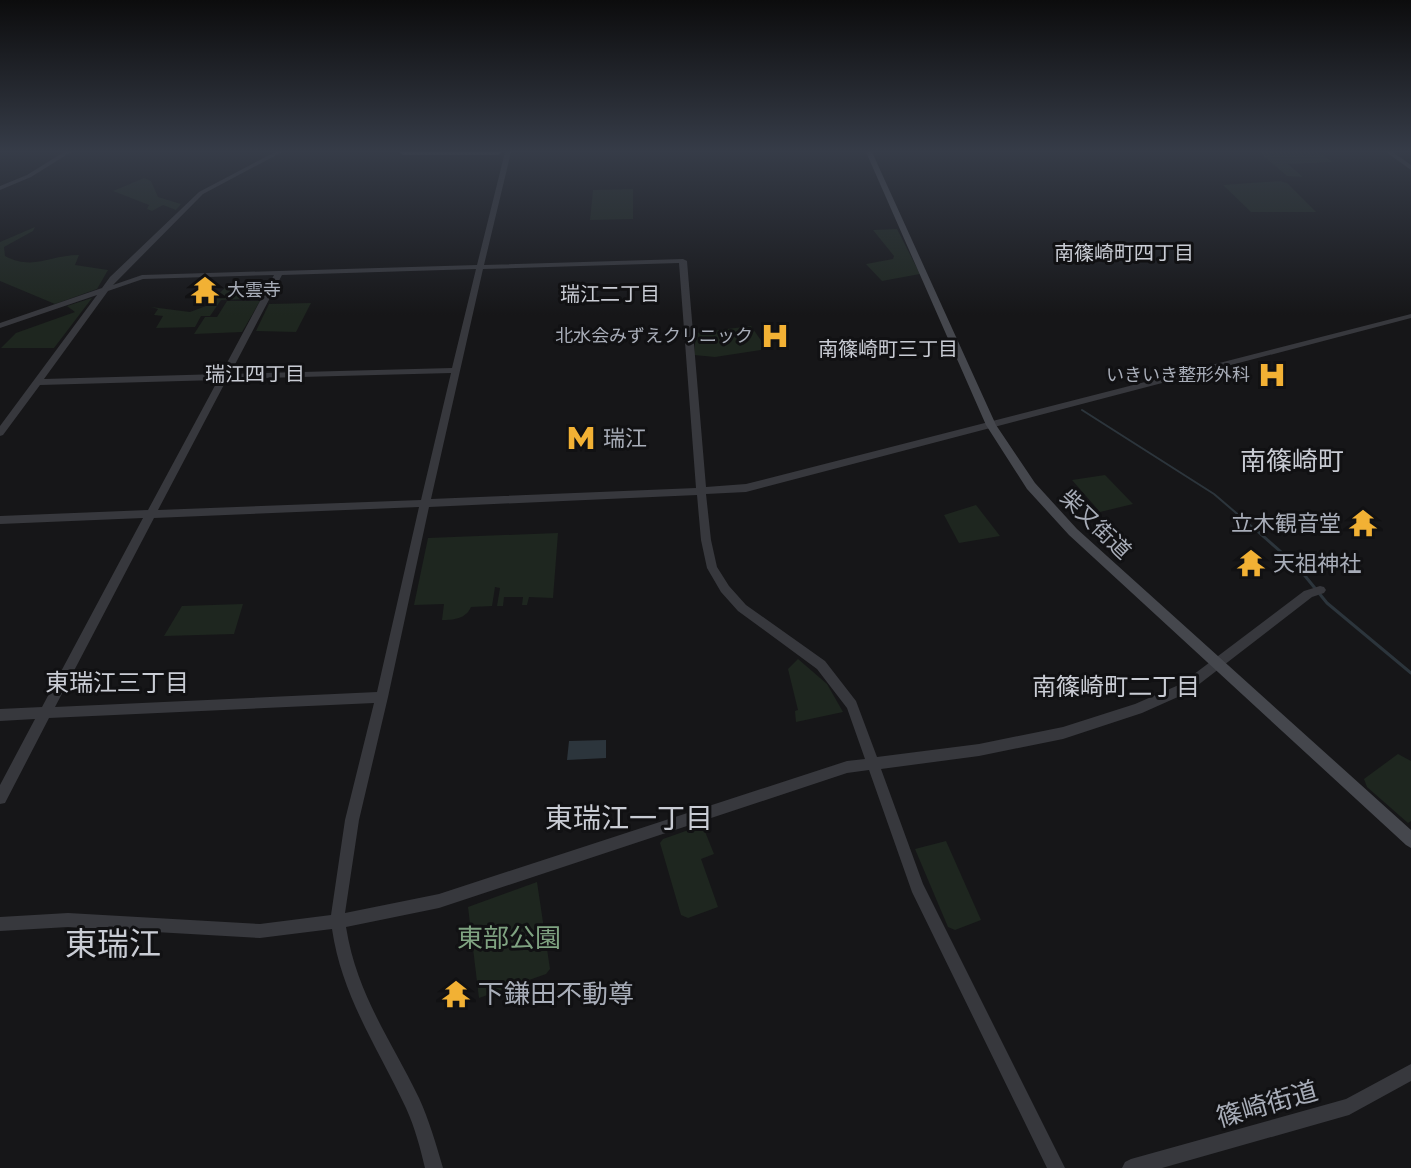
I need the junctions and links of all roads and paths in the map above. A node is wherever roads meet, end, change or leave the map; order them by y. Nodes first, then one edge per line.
1 (187, 207) edge
2 (495, 207) edge
3 (893, 207) edge
4 (481, 268) junction
5 (278, 275) junction
6 (103, 291) junction
7 (1411, 316) edge
8 (0, 326) edge
9 (457, 370) junction
10 (225, 376) junction
11 (39, 382) junction
12 (991, 425) junction
13 (0, 433) edge
14 (702, 492) junction
15 (426, 504) junction
16 (151, 515) junction
17 (0, 520) edge
18 (1318, 590) dead end
19 (1218, 664) junction
20 (382, 697) junction
21 (46, 712) junction
22 (0, 715) edge
23 (873, 762) junction
24 (0, 798) edge
25 (1411, 840) edge
26 (338, 922) junction
27 (0, 924) edge
28 (1411, 1072) edge
29 (434, 1168) edge
30 (1056, 1168) edge
31 (1131, 1168) edge

1 - 6 street
2 - 4 street
3 - 12 main road, 柴又街道
4 - 5 street
4 - 9 street
4 - 14 street
5 - 6 street
5 - 10 street
6 - 8 street
6 - 11 street
7 - 12 street
9 - 10 street
9 - 15 street
10 - 11 street
10 - 16 street
11 - 13 street
12 - 14 street
12 - 19 main road, 柴又街道
14 - 15 street
14 - 23 street
15 - 16 street
15 - 20 street
16 - 17 street
16 - 21 street
18 - 19 street
19 - 23 street
19 - 25 main road, 柴又街道
20 - 21 street
20 - 26 street
21 - 22 street
21 - 24 street
23 - 26 street
23 - 30 street
26 - 27 street
26 - 29 street
28 - 31 street, 篠崎街道

